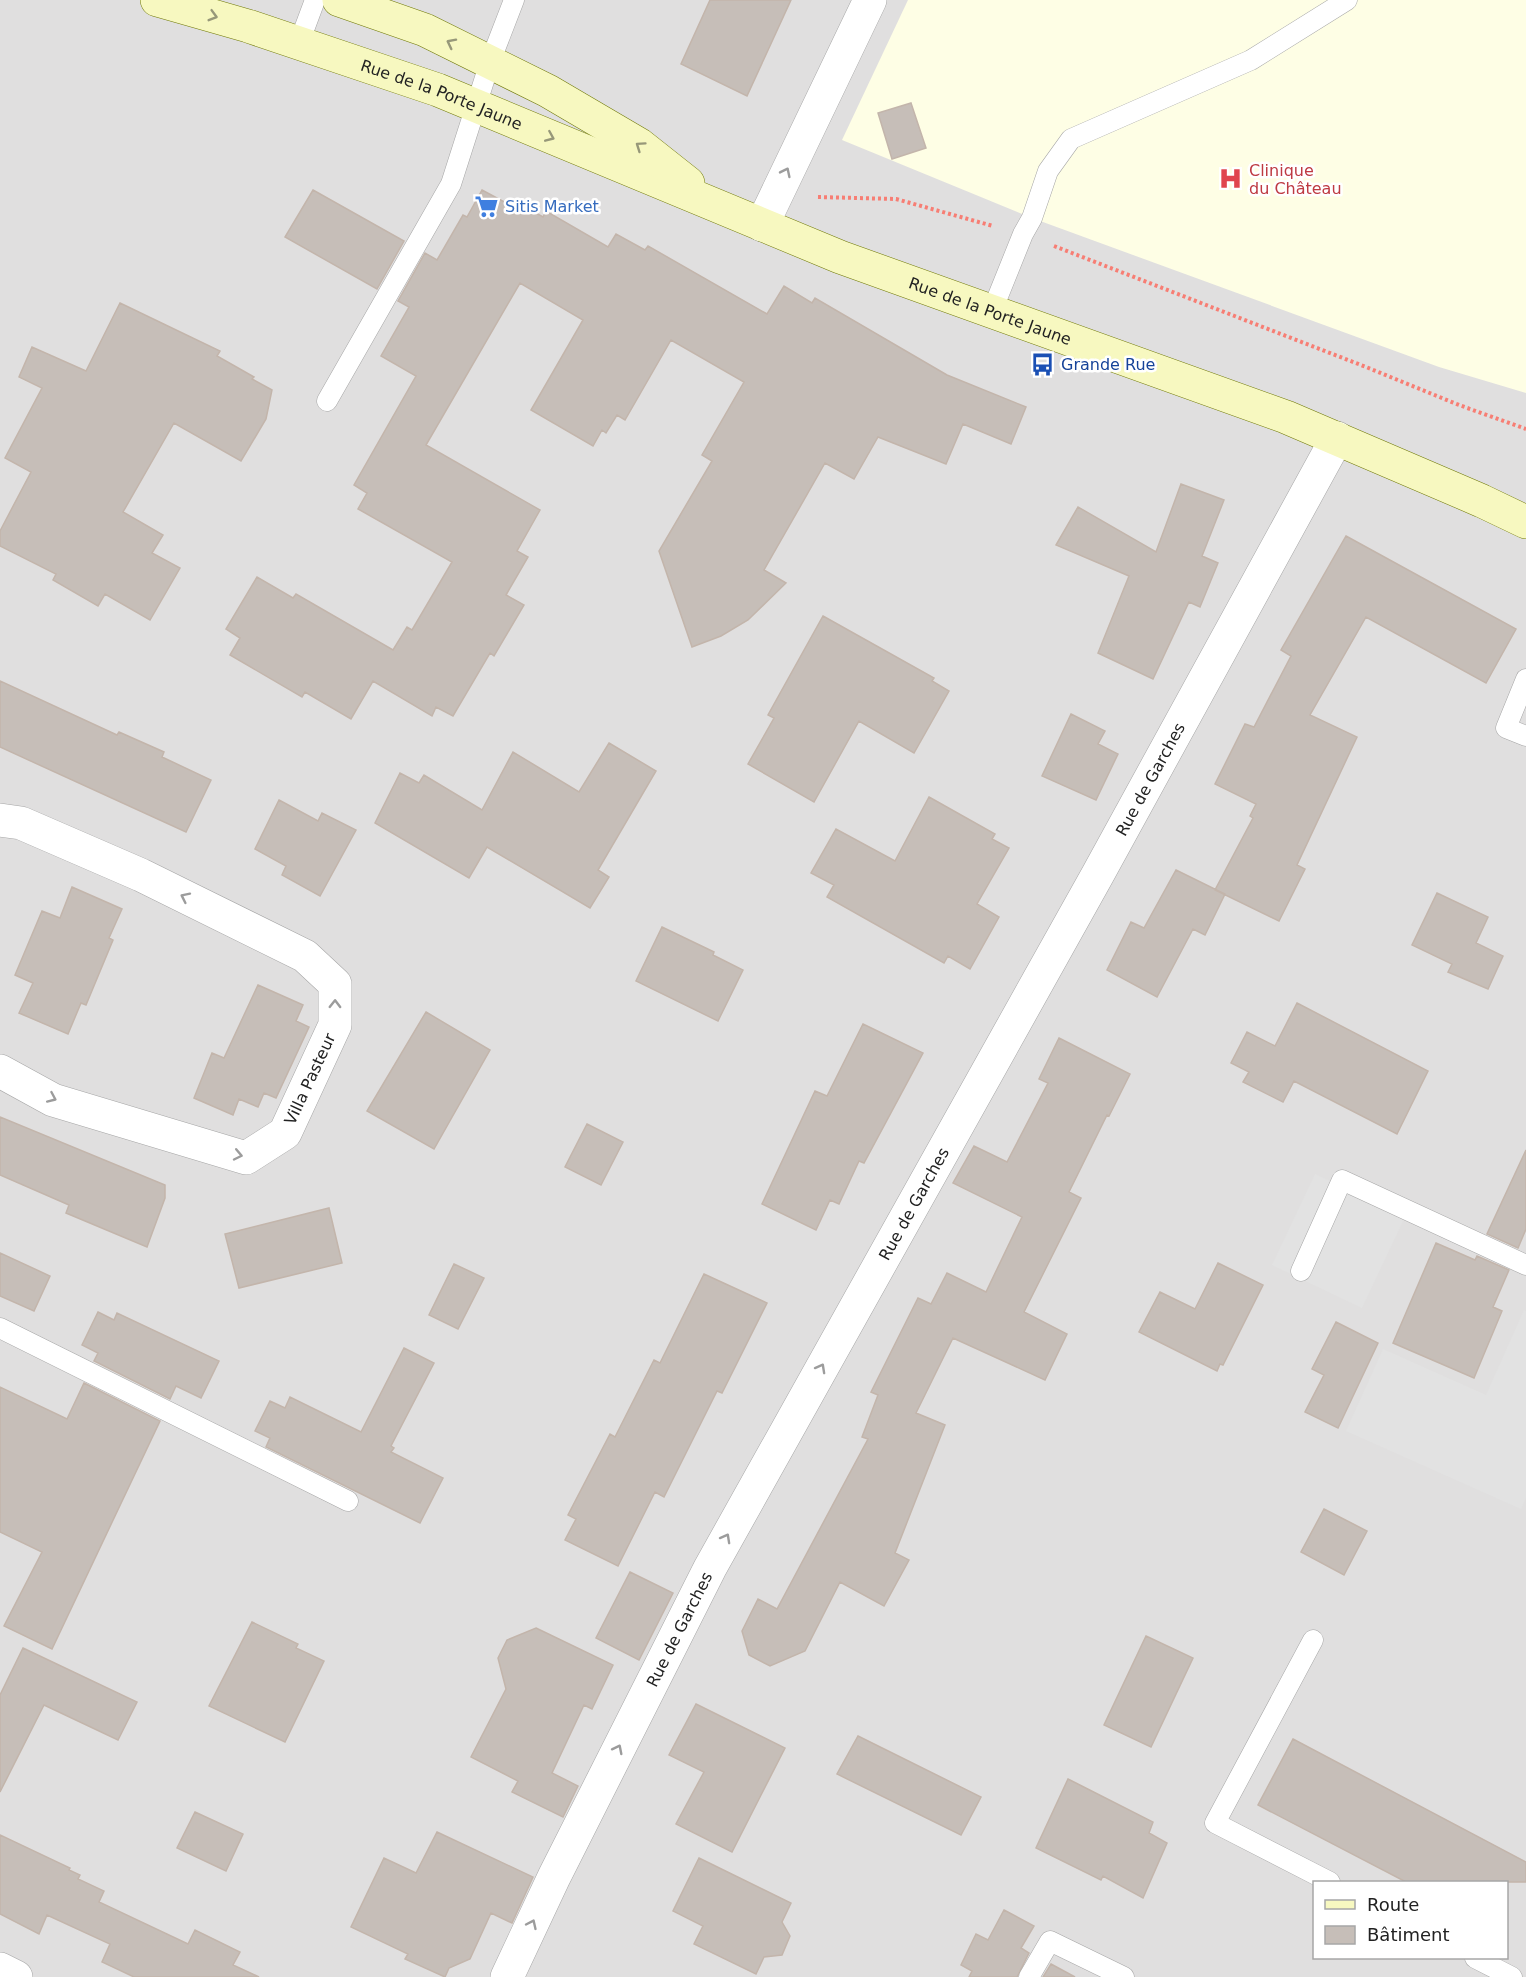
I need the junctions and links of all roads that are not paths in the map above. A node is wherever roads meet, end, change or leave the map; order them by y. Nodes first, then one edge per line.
1 (157, 0) edge
2 (315, 0) edge
3 (339, 0) edge
4 (514, 0) edge
5 (870, 0) edge
6 (1347, 0) edge
7 (299, 43) junction
8 (490, 62) junction
9 (475, 105) junction
10 (720, 208) junction
11 (762, 225) junction
12 (992, 310) junction
13 (327, 401) dead end
14 (1337, 438) junction
15 (1526, 522) edge
16 (1526, 679) edge
17 (1526, 736) edge
18 (0, 820) edge
19 (0, 1071) edge
20 (1526, 1265) edge
21 (1301, 1271) dead end
22 (0, 1328) edge
23 (348, 1501) dead end
24 (1313, 1640) dead end
25 (1328, 1881) edge
26 (1477, 1959) edge
27 (0, 1970) edge
28 (16, 1977) edge
29 (507, 1977) edge
30 (1029, 1977) edge
31 (1124, 1977) edge
32 (1512, 1977) edge

1 -> 7 main road, Rue de la Porte Jaune
2 - 7 lane
8 -> 3 main road, Rue de la Porte Jaune
4 - 8 lane
11 -> 5 street
6 - 12 lane
7 - 9 main road, Rue de la Porte Jaune
8 - 9 lane
10 -> 8 main road, Rue de la Porte Jaune
9 -> 10 main road, Rue de la Porte Jaune
9 - 13 lane
10 - 11 main road, Rue de la Porte Jaune
11 - 12 main road, Rue de la Porte Jaune
12 - 14 main road, Rue de la Porte Jaune
14 - 15 main road, Rue de la Porte Jaune
29 -> 14 street, Rue de Garches
16 - 17 lane
19 -> 18 street, Villa Pasteur
20 - 21 lane
22 - 23 lane
24 - 25 lane
26 - 32 lane
27 - 28 street
30 - 31 lane

